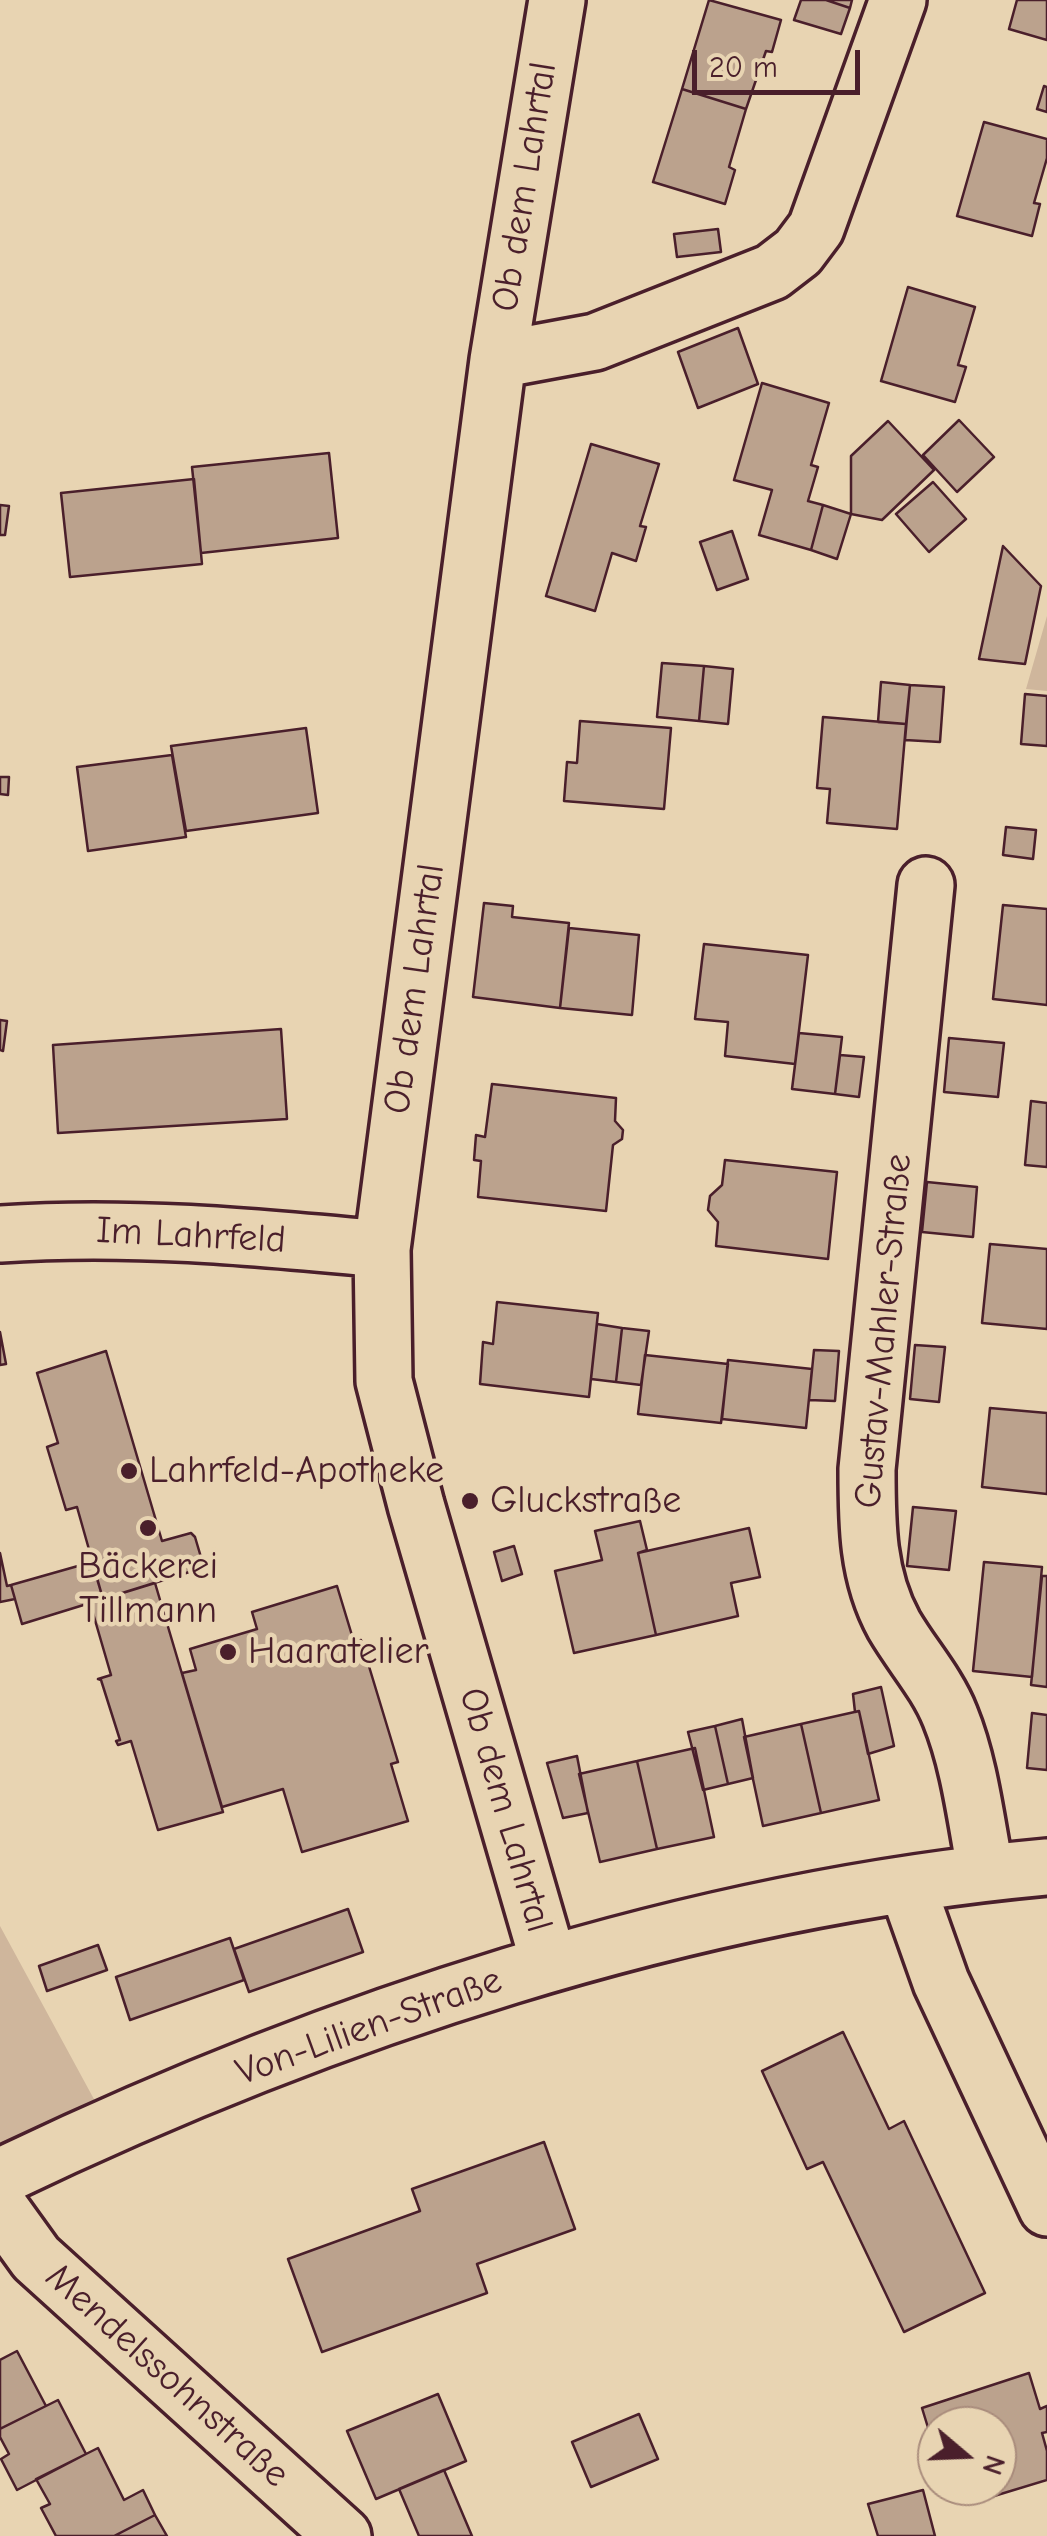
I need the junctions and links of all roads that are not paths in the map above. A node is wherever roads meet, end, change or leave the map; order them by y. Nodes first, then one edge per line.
1 (557, 0) edge
2 (898, 0) edge
3 (498, 360) junction
4 (926, 885) dead end
5 (0, 1234) edge
6 (382, 1249) junction
7 (1047, 1867) edge
8 (986, 1873) junction
9 (907, 1886) junction
10 (549, 1963) junction
11 (0, 2176) edge
12 (0, 2208) edge
13 (1047, 2208) edge
14 (342, 2536) edge

1 - 3 street, Ob dem Lahrtal
2 - 3 street
3 - 6 street, Ob dem Lahrtal
4 - 8 street, Gustav-Mahler-Straße
5 - 6 street, Im Lahrfeld
6 - 10 street, Ob dem Lahrtal
7 - 8 street, Von-Lilien-Straße
8 - 9 street, Von-Lilien-Straße
9 - 10 street, Von-Lilien-Straße
9 - 13 street
10 - 11 street, Von-Lilien-Straße
12 - 14 street, Mendelssohnstraße

